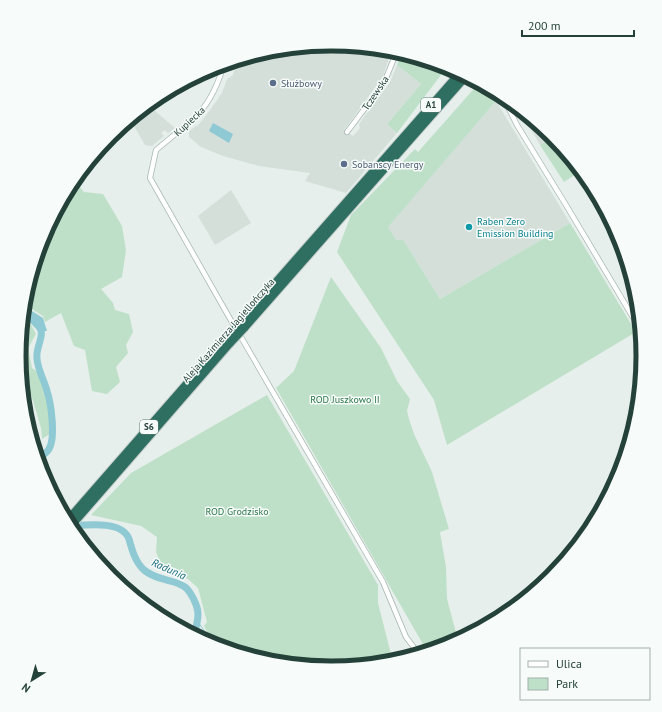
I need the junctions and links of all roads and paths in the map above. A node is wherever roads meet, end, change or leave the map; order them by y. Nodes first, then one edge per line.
1 (395, 58) edge
2 (222, 71) edge
3 (456, 78) edge
4 (462, 80) edge
5 (509, 108) edge
6 (347, 132) dead end
7 (400, 145) junction
8 (633, 318) edge
9 (240, 325) junction
10 (241, 337) dead end
11 (72, 518) edge
12 (415, 649) edge

1 - 6 street, Tczewska
2 - 9 street, Kupiecka
3 - 7 highway, A1
4 - 7 highway, A1
5 - 8 street
7 - 9 highway, Aleja Kazimierza Jagiellończyka / S6
9 - 11 highway, Aleja Kazimierza Jagiellończyka / S6, bridge
10 - 12 street

